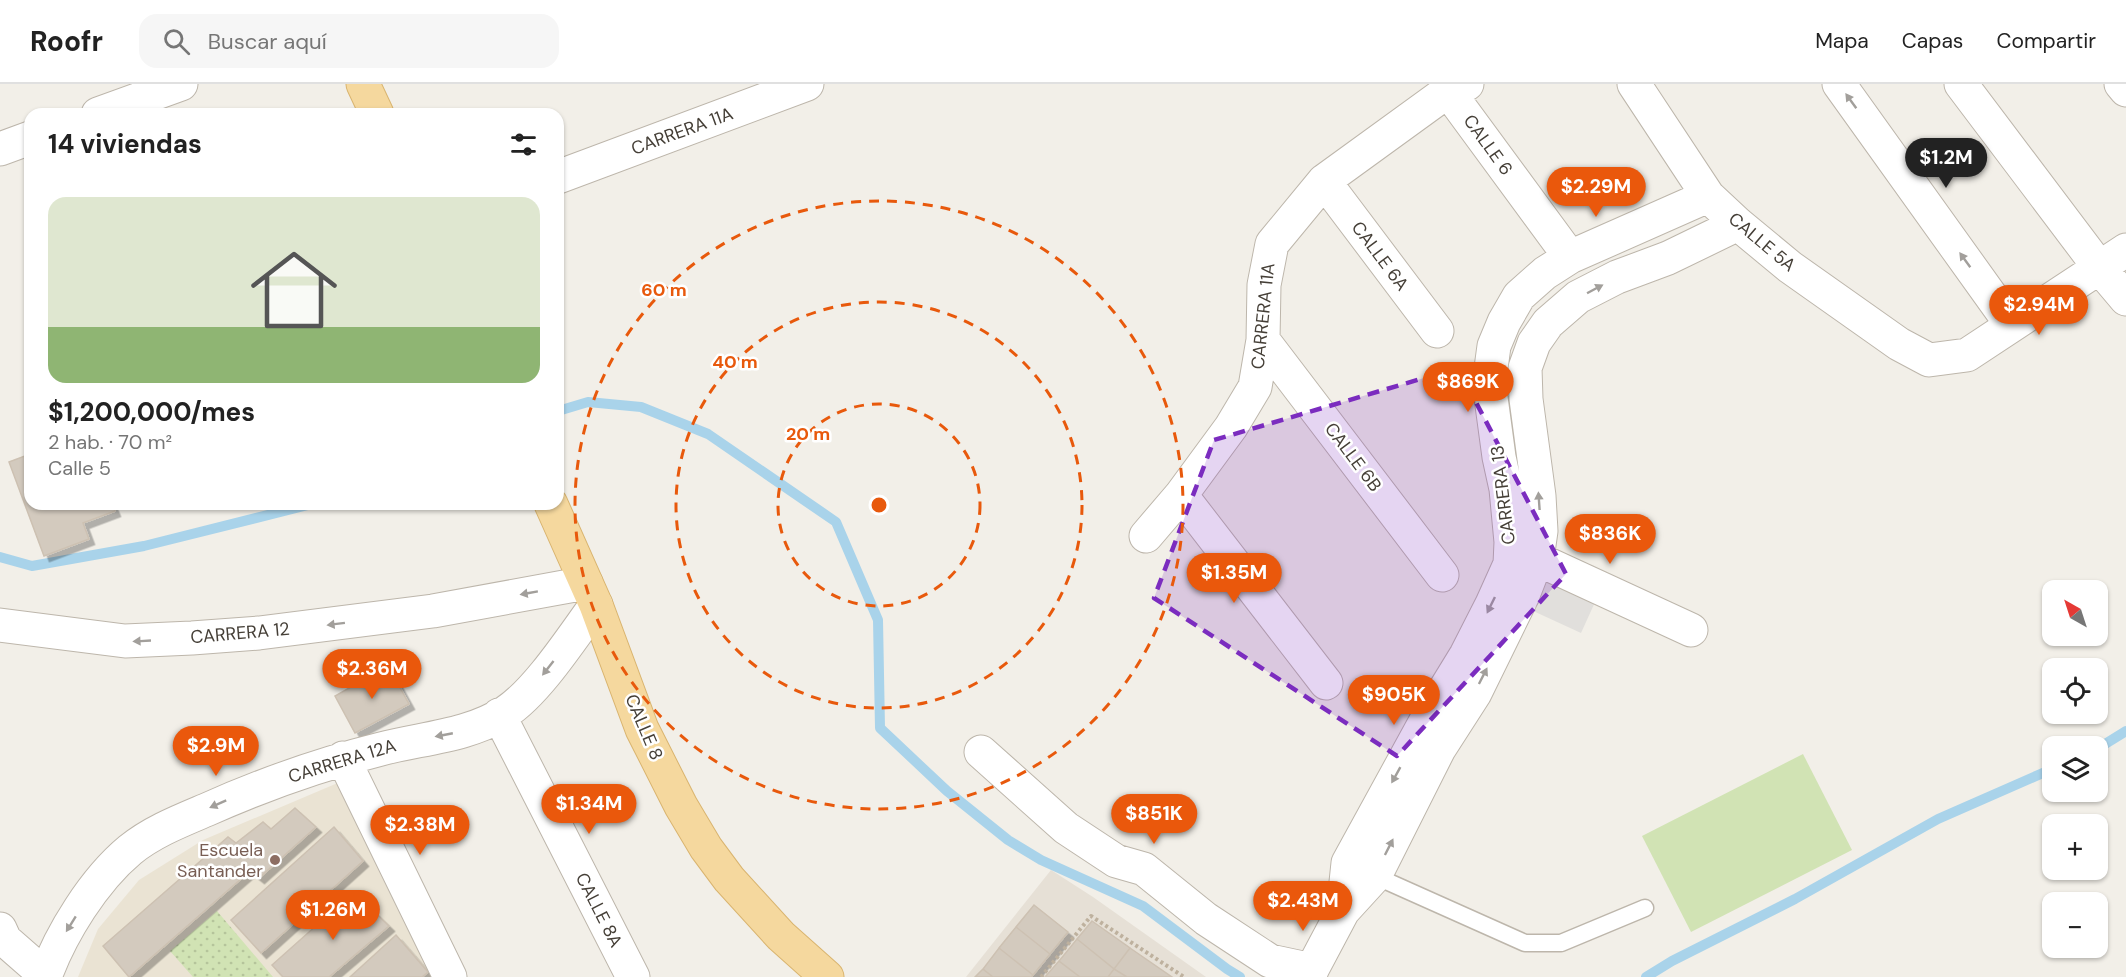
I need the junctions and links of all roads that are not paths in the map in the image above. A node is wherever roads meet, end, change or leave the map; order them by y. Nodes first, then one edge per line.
1 (181, 84) edge
2 (363, 84) edge
3 (807, 84) edge
4 (1634, 84) edge
5 (1839, 84) edge
6 (1962, 84) edge
7 (2121, 84) edge
8 (1457, 87) edge
9 (2126, 90) edge
10 (115, 108) edge
11 (374, 108) edge
12 (24, 140) edge
13 (0, 149) edge
14 (564, 175) edge
15 (1324, 181) junction
16 (1708, 196) junction
17 (1738, 224) junction
18 (1570, 257) junction
19 (2113, 259) edge
20 (2126, 298) edge
21 (2011, 324) junction
22 (1437, 331) dead end
23 (1263, 340) junction
24 (1181, 495) junction
25 (554, 510) edge
26 (1146, 536) dead end
27 (1524, 555) junction
28 (1442, 575) dead end
29 (591, 594) junction
30 (0, 625) edge
31 (1691, 630) dead end
32 (1326, 683) dead end
33 (499, 715) junction
34 (981, 752) dead end
35 (343, 758) junction
36 (1375, 876) junction
37 (1645, 908) dead end
38 (1343, 911) junction
39 (0, 929) edge
40 (1310, 974) edge
41 (45, 976) edge
42 (450, 977) edge
43 (633, 977) edge
44 (827, 977) edge

1 - 10 street
2 - 11 main road
3 - 14 street, CARRERA 11A
4 - 16 street, CALLE 5A
21 -> 5 street
6 - 19 street
7 - 9 street
8 - 15 street, CARRERA 11A
8 - 18 street, CALLE 6
12 - 13 street
15 - 22 street, CALLE 6A
15 - 23 street, CARRERA 11A
16 - 17 street, CALLE 5A
16 - 18 street, CARRERA 13
17 - 21 street, CALLE 5A
27 -> 17 street, CARRERA 13
18 - 27 street, CARRERA 13
19 - 20 street
19 - 21 street
23 - 24 street, CARRERA 11A
23 - 28 street, CALLE 6B
24 - 26 street, CARRERA 11A
24 - 32 street
25 - 29 main road, CALLE 8
27 - 31 street
36 -> 27 street, CARRERA 13
27 -> 38 street, CARRERA 13
29 -> 30 street, CARRERA 12
29 -> 33 street, CARRERA 12A
29 - 44 main road, CALLE 8
33 -> 35 street, CARRERA 12A
33 - 43 street, CALLE 8A
34 - 40 street
35 -> 41 street, CARRERA 12A
35 - 42 street
36 - 37 lane
36 - 38 street, CARRERA 13
38 - 40 street, CARRERA 13
39 - 41 street

